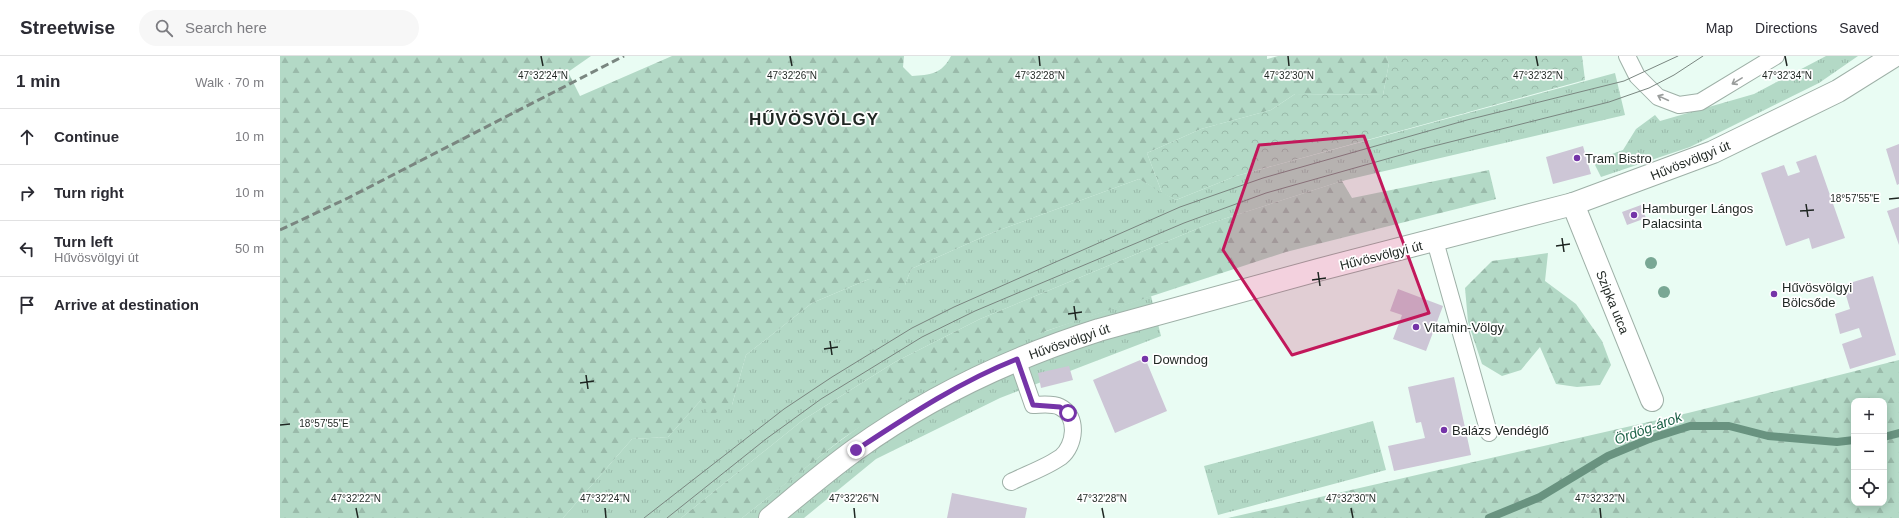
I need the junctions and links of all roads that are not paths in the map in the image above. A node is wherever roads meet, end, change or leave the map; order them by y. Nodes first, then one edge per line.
1 (1627, 56) edge
2 (1776, 56) edge
3 (1894, 56) edge
4 (1573, 204) junction
5 (1435, 241) junction
6 (1017, 359) junction
7 (1652, 400) dead end
8 (1489, 433) dead end
9 (1011, 482) dead end
10 (770, 518) edge

2 -> 1 lane
3 - 4 main road, Hűvösvölgyi út
4 - 5 main road, Hűvösvölgyi út
4 - 7 main road, Szipka utca
5 - 6 main road, Hűvösvölgyi út
5 - 8 lane
6 - 9 lane
6 - 10 main road, Hűvösvölgyi út

